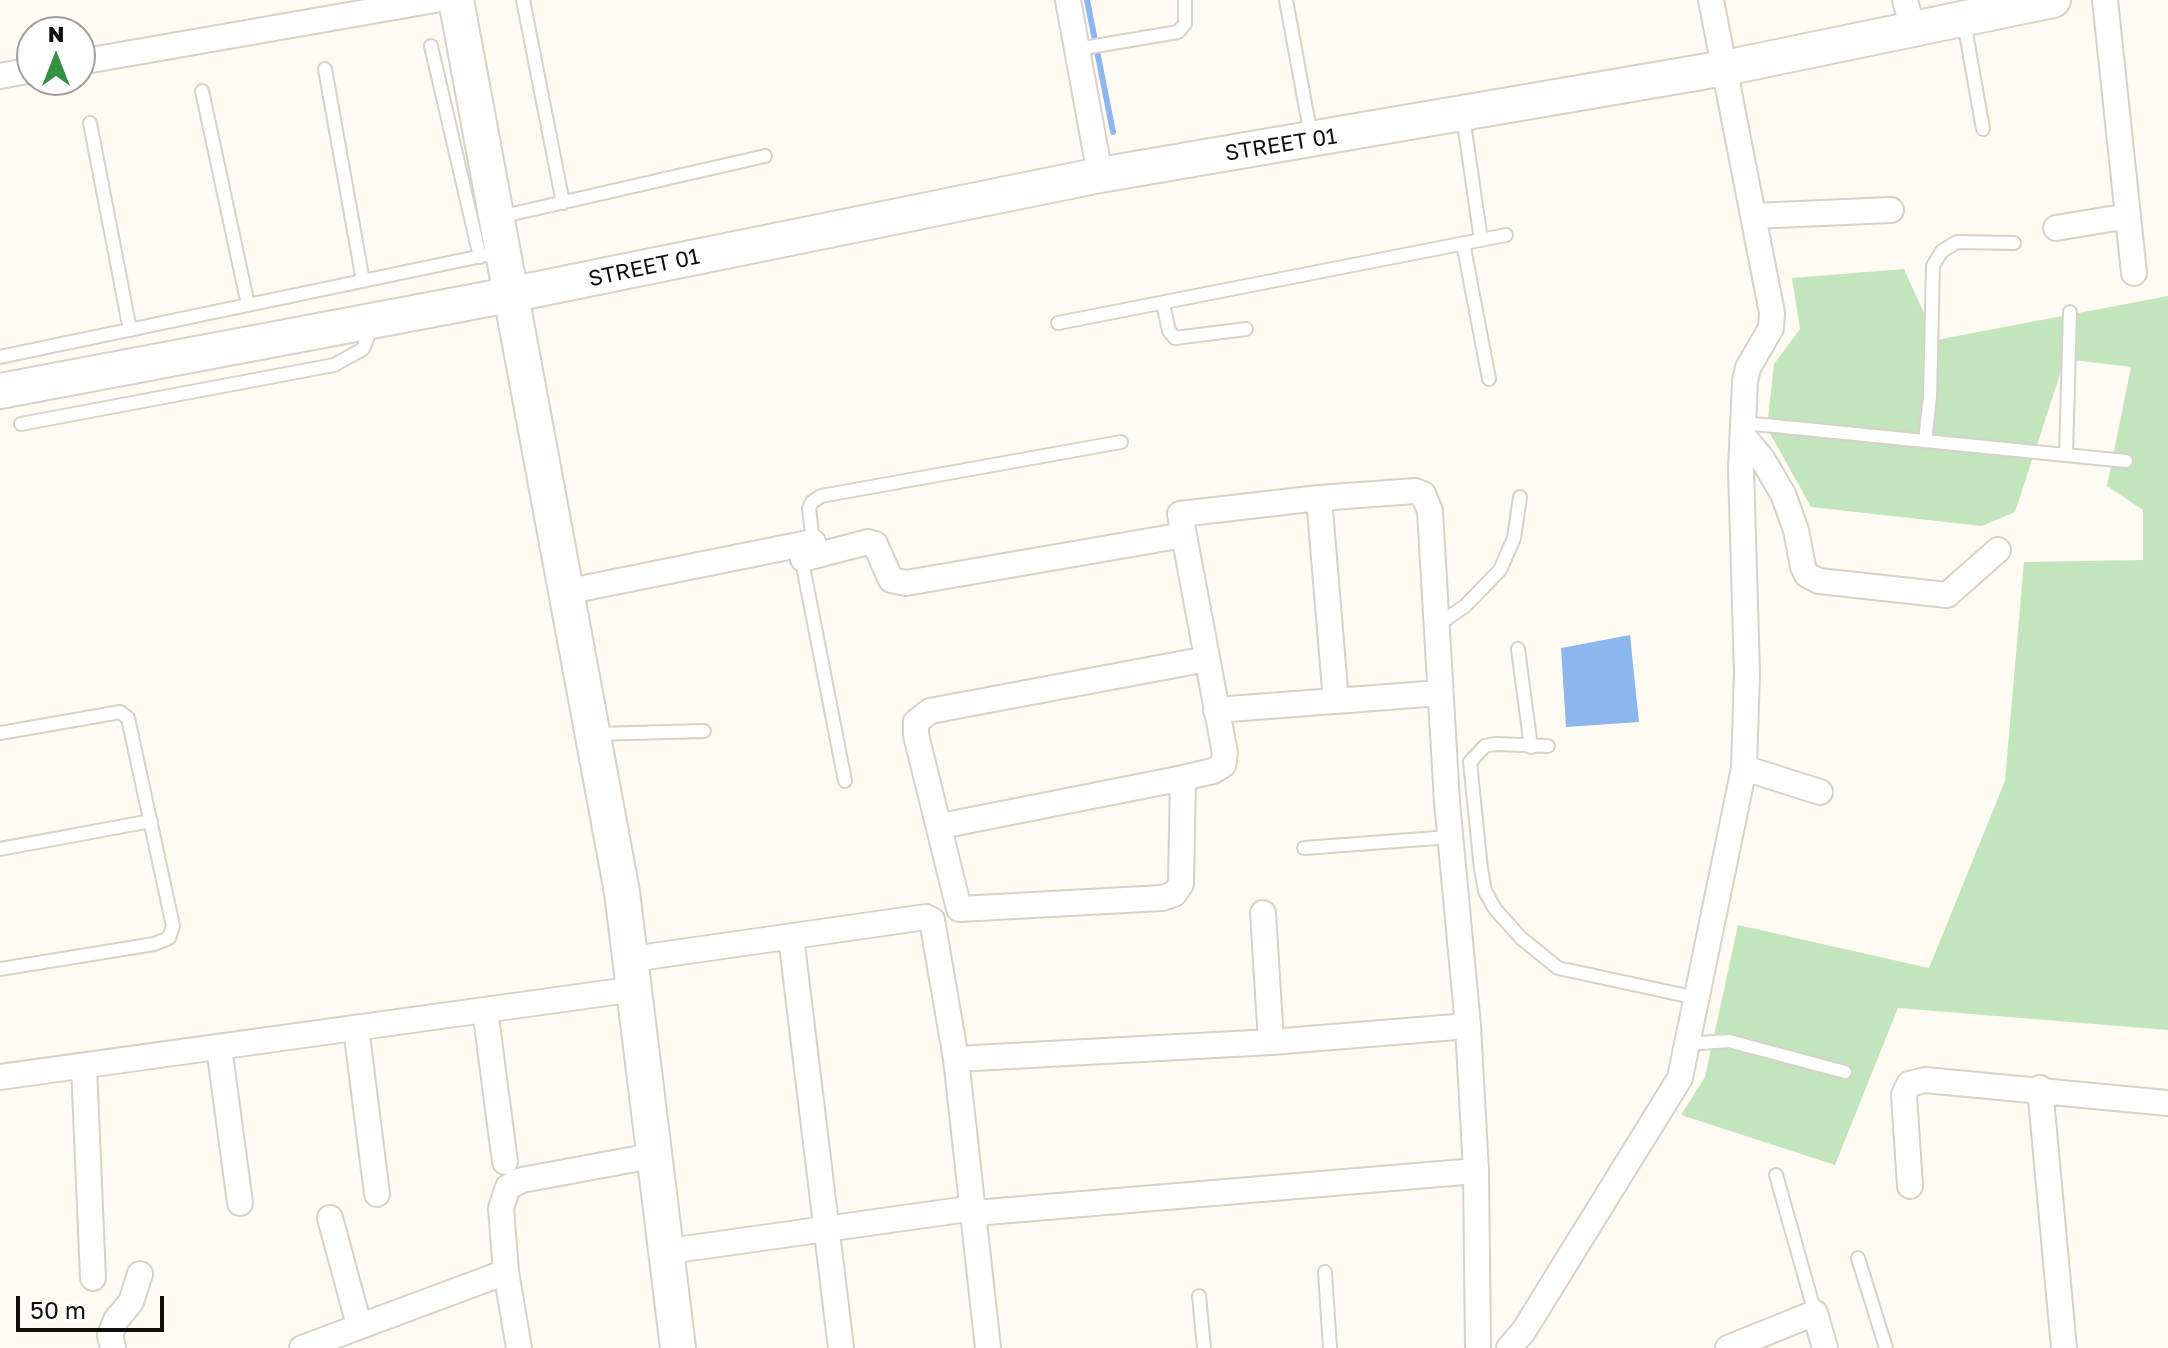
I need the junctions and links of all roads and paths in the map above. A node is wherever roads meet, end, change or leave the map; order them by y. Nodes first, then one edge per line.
1 (435, 0) edge
2 (456, 0) edge
3 (523, 0) edge
4 (1068, 0) edge
5 (1185, 0) edge
6 (1286, 0) edge
7 (1711, 0) edge
8 (2105, 0) edge
9 (2045, 1) edge
10 (1909, 15) edge
11 (1963, 19) junction
12 (431, 46) dead end
13 (1083, 48) junction
14 (96, 59) edge
15 (1725, 68) junction
16 (325, 69) dead end
17 (202, 91) dead end
18 (1463, 114) junction
19 (90, 123) dead end
20 (1983, 129) dead end
21 (1311, 140) junction
22 (765, 156) dead end
23 (1100, 175) junction
24 (563, 203) junction
25 (1891, 210) dead end
26 (1753, 216) junction
27 (2128, 216) junction
28 (495, 218) junction
29 (2056, 228) dead end
30 (1506, 235) dead end
31 (1481, 240) junction
32 (1463, 243) junction
33 (2014, 243) dead end
34 (490, 254) junction
35 (2134, 273) dead end
36 (363, 281) junction
37 (509, 295) junction
38 (1163, 304) junction
39 (248, 305) junction
40 (2070, 312) dead end
41 (374, 321) junction
42 (1058, 323) dead end
43 (1246, 329) dead end
44 (130, 330) junction
45 (0, 356) edge
46 (1489, 379) dead end
47 (0, 391) edge
48 (21, 424) dead end
49 (1744, 430) junction
50 (1925, 441) junction
51 (1121, 442) dead end
52 (2066, 455) junction
53 (2126, 461) dead end
54 (1520, 497) dead end
55 (1319, 498) junction
56 (1184, 535) junction
57 (804, 549) junction
58 (1998, 550) dead end
59 (565, 592) junction
60 (1436, 626) junction
61 (1518, 649) dead end
62 (1207, 659) junction
63 (1440, 693) junction
64 (1336, 701) junction
65 (1216, 710) junction
66 (704, 731) dead end
67 (0, 733) edge
68 (595, 734) junction
69 (1548, 746) dead end
70 (1531, 747) junction
71 (1744, 768) junction
72 (1183, 778) junction
73 (845, 781) dead end
74 (1820, 792) dead end
75 (151, 821) junction
76 (941, 826) junction
77 (1450, 837) junction
78 (1304, 848) dead end
79 (0, 849) edge
80 (1263, 913) dead end
81 (791, 937) junction
82 (0, 969) edge
83 (634, 974) junction
84 (1697, 998) junction
85 (485, 1010) junction
86 (1468, 1026) junction
87 (356, 1028) junction
88 (1271, 1042) junction
89 (1687, 1044) junction
90 (219, 1047) junction
91 (956, 1059) junction
92 (84, 1066) junction
93 (1845, 1072) dead end
94 (0, 1077) edge
95 (2040, 1088) junction
96 (2168, 1103) edge
97 (657, 1155) junction
98 (505, 1162) dead end
99 (1476, 1171) junction
100 (1776, 1175) dead end
101 (1910, 1186) dead end
102 (377, 1194) dead end
103 (240, 1203) dead end
104 (975, 1210) junction
105 (330, 1218) dead end
106 (825, 1228) junction
107 (669, 1251) junction
108 (1858, 1258) dead end
109 (506, 1272) junction
110 (1325, 1272) dead end
111 (140, 1274) dead end
112 (93, 1278) dead end
113 (1199, 1296) dead end
114 (1815, 1313) junction
115 (359, 1325) junction
116 (113, 1348) edge
117 (302, 1348) edge
118 (519, 1348) edge
119 (678, 1348) edge
120 (841, 1348) edge
121 (988, 1348) edge
122 (1204, 1348) edge
123 (1330, 1348) edge
124 (1478, 1348) edge
125 (1509, 1348) edge
126 (1728, 1348) edge
127 (1825, 1348) edge
128 (1886, 1348) edge
129 (2064, 1348) edge

1 - 14 street
2 - 28 street
3 - 24 lane
4 - 13 street
5 - 13 lane
6 - 21 lane
7 - 15 street
8 - 27 street
9 - 11 street, STREET 01
10 - 11 street, STREET 01
10 - 15 street, STREET 01
11 - 20 lane
12 - 34 lane
13 - 23 street
15 - 18 street, STREET 01
15 - 26 street
16 - 36 lane
17 - 39 lane
18 - 21 street, STREET 01
18 - 31 lane
19 - 44 lane
21 - 23 street, STREET 01
22 - 24 lane
23 - 37 street, STREET 01
24 - 28 lane
25 - 26 street
26 - 49 street
27 - 29 street
27 - 35 street
28 - 34 street
30 - 31 lane
31 - 32 lane
32 - 38 lane
32 - 46 lane
33 - 50 lane
34 - 36 lane
34 - 37 street
36 - 39 lane
37 - 41 street, STREET 01
37 - 59 street
38 - 42 lane
38 - 43 lane
39 - 44 lane
40 - 52 lane
41 - 47 street, STREET 01
41 - 48 lane
44 - 45 lane
49 - 50 lane
49 - 58 street
49 - 71 street
50 - 52 lane
51 - 57 lane
52 - 53 lane
54 - 60 lane
55 - 56 street
55 - 60 street
55 - 64 street
56 - 57 street
56 - 62 street
57 - 59 street
57 - 73 lane
59 - 68 street
60 - 63 street
61 - 70 lane
62 - 65 street
62 - 76 street
63 - 64 street
63 - 77 street
64 - 65 street
65 - 72 street
66 - 68 lane
67 - 75 lane
68 - 83 street
69 - 70 lane
70 - 84 lane
71 - 74 street
71 - 84 street
72 - 76 street
72 - 76 street
75 - 79 lane
75 - 82 lane
77 - 78 lane
77 - 86 street
80 - 88 street
81 - 83 street
81 - 91 street
81 - 106 street
83 - 85 street
83 - 97 street
84 - 89 street
85 - 87 street
85 - 98 street
86 - 88 street
86 - 99 street
87 - 90 street
87 - 102 street
88 - 91 street
89 - 93 lane
89 - 125 street
90 - 92 street
90 - 103 street
91 - 104 street
92 - 94 street
92 - 112 street
95 - 96 street
95 - 101 street
95 - 129 street
97 - 107 street
97 - 109 street
99 - 104 street
99 - 124 street
100 - 114 lane
104 - 106 street
104 - 121 street
105 - 115 street
106 - 107 street
106 - 120 street
107 - 119 street
108 - 128 lane
109 - 115 street
109 - 118 street
110 - 123 lane
111 - 116 street
113 - 122 lane
114 - 126 street
114 - 127 street
115 - 117 street

